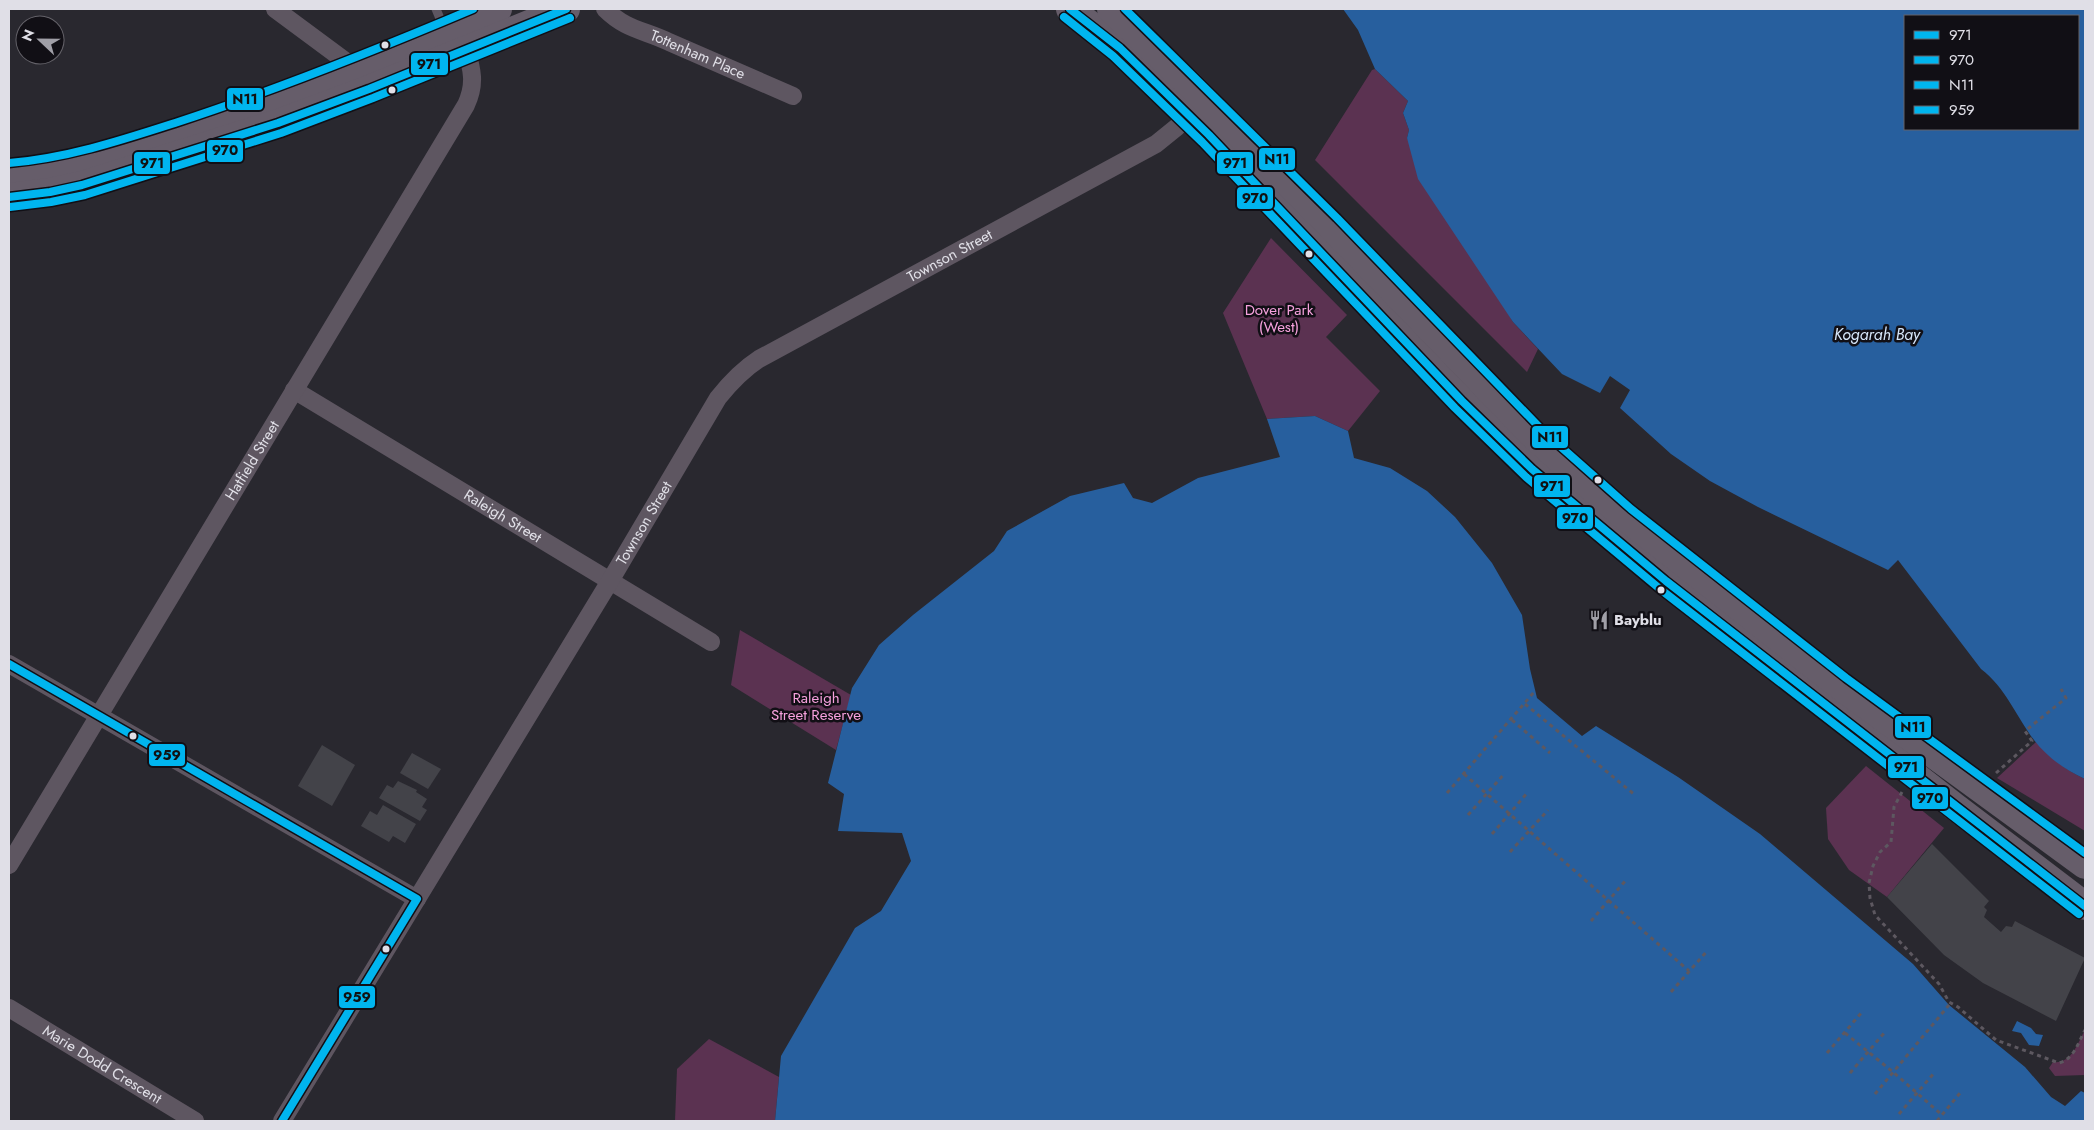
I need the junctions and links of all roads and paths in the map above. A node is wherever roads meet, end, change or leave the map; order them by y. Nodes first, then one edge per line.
1 (275, 9) edge
2 (498, 9) edge
3 (566, 9) edge
4 (605, 9) edge
5 (1070, 9) edge
6 (1111, 9) edge
7 (441, 20) edge
8 (466, 49) junction
9 (356, 69) junction
10 (793, 96) dead end
11 (1188, 114) junction
12 (9, 173) edge
13 (9, 197) edge
14 (294, 390) junction
15 (610, 581) junction
16 (711, 642) dead end
17 (9, 664) edge
18 (2061, 689) dead end
19 (1535, 691) dead end
20 (1525, 704) junction
21 (98, 715) junction
22 (1512, 720) junction
23 (1550, 753) dead end
24 (1505, 773) dead end
25 (1464, 774) junction
26 (1993, 776) dead end
27 (1905, 788) dead end
28 (1528, 792) dead end
29 (1447, 793) dead end
30 (1487, 794) junction
31 (1635, 795) dead end
32 (1548, 810) dead end
33 (1509, 813) junction
34 (1468, 814) dead end
35 (2016, 816) junction
36 (1529, 831) junction
37 (1492, 834) dead end
38 (2085, 850) edge
39 (1510, 852) dead end
40 (9, 865) edge
41 (2085, 865) edge
42 (1626, 880) dead end
43 (418, 900) junction
44 (1609, 901) junction
45 (2085, 906) edge
46 (1591, 921) dead end
47 (1708, 950) dead end
48 (1688, 971) junction
49 (1671, 992) dead end
50 (1949, 1005) dead end
51 (9, 1008) edge
52 (1862, 1012) dead end
53 (2085, 1030) edge
54 (1845, 1032) junction
55 (1886, 1032) dead end
56 (1869, 1052) junction
57 (1827, 1053) dead end
58 (1893, 1072) junction
59 (1935, 1072) dead end
60 (1850, 1074) dead end
61 (1916, 1093) junction
62 (1960, 1093) dead end
63 (1875, 1094) dead end
64 (1898, 1114) dead end
65 (1942, 1115) junction
66 (195, 1121) edge
67 (282, 1121) edge
68 (1937, 1121) edge

1 - 9 street
2 - 7 highway
3 - 8 highway
4 - 10 street, Tottenham Place
5 - 11 highway
6 - 35 highway
7 - 9 highway
8 - 13 highway
8 - 14 street, Hatfield Street
9 - 12 highway
11 - 15 street, Townson Street
11 - 45 highway
14 - 15 street, Raleigh Street
14 - 21 street, Hatfield Street
15 - 16 street, Raleigh Street
15 - 43 street, Townson Street
17 - 21 street
18 - 26 path
19 - 20 path
20 - 22 path
20 - 31 path
21 - 40 street, Hatfield Street
21 - 43 street
22 - 23 path
22 - 25 path
24 - 30 path
25 - 29 path
25 - 30 path
27 - 53 path
28 - 33 path
30 - 33 path
30 - 34 path
32 - 36 path
33 - 36 path
33 - 37 path
35 - 38 lane
35 - 41 highway
36 - 39 path
36 - 44 path
42 - 44 path
43 - 67 street, Townson Street
44 - 46 path
44 - 48 path
47 - 48 path
48 - 49 path
50 - 58 path
51 - 66 street, Marie Dodd Crescent
52 - 54 path
54 - 56 path
54 - 57 path
55 - 56 path
56 - 58 path
56 - 60 path
58 - 61 path
58 - 63 path
59 - 61 path
61 - 64 path
61 - 65 path
62 - 65 path
65 - 68 path

